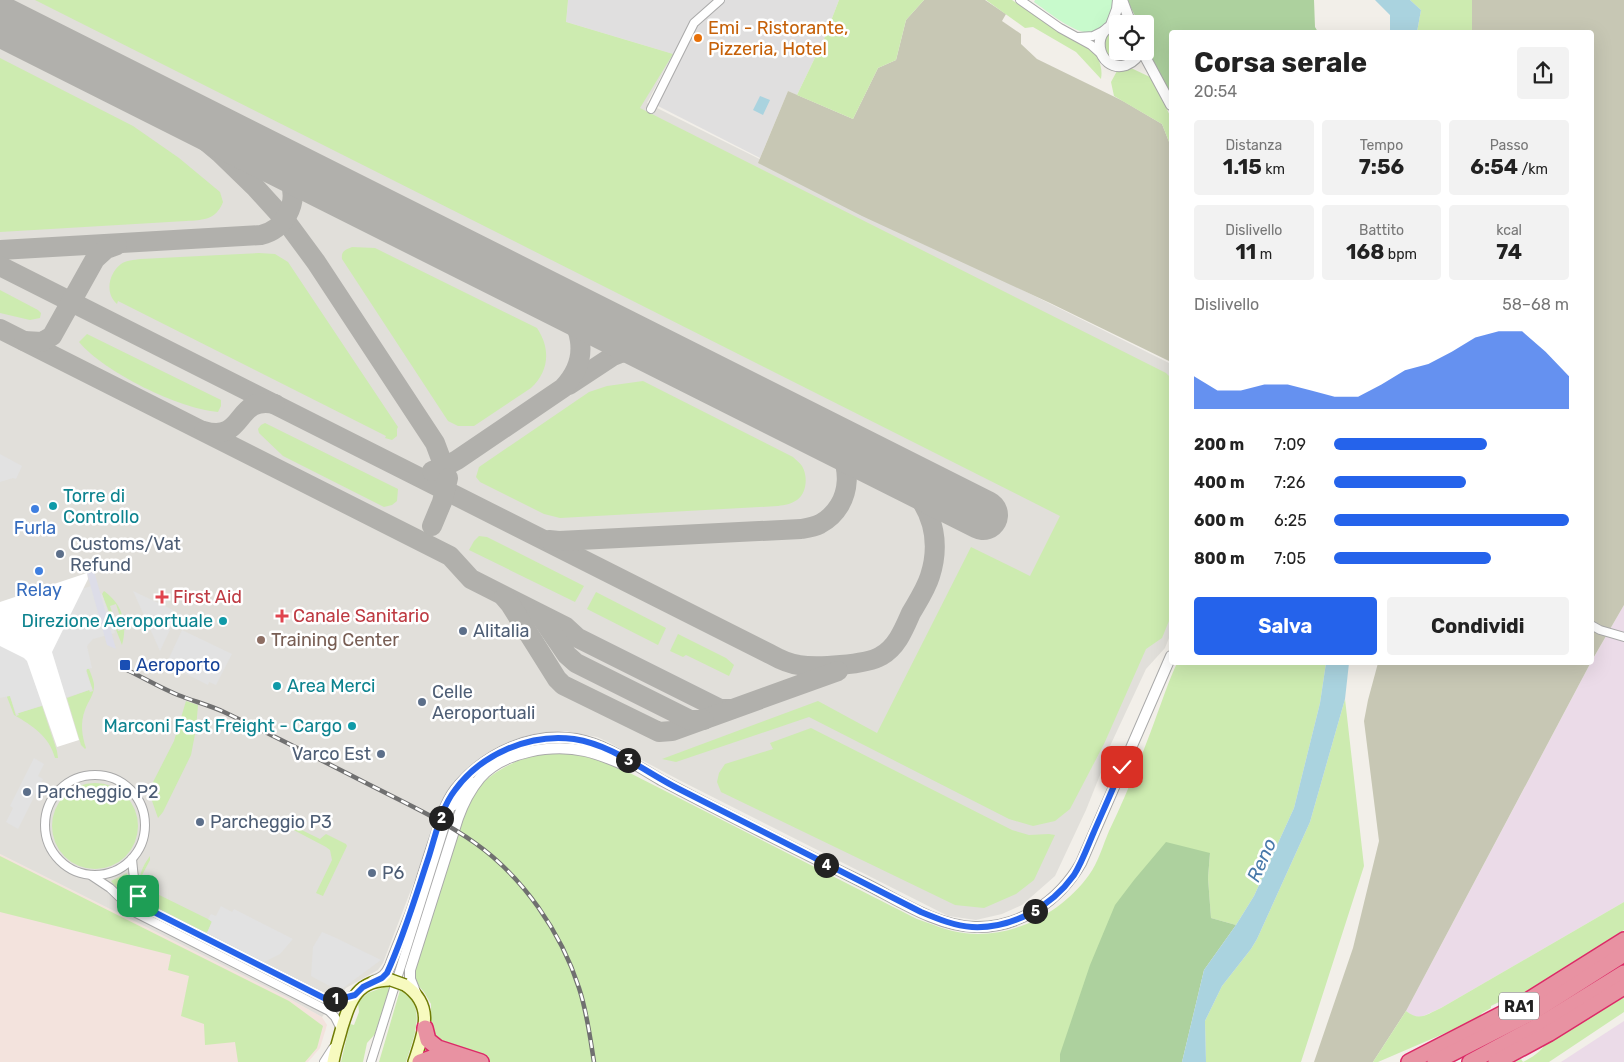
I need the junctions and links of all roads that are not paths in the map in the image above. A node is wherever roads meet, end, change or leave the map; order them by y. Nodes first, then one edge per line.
1 (720, 0) edge
2 (1020, 0) edge
3 (1118, 0) edge
4 (1122, 0) edge
5 (1114, 15) edge
6 (1128, 15) edge
7 (1109, 27) joint
8 (1076, 37) junction
9 (1101, 54) junction
10 (1133, 60) edge
11 (1146, 60) edge
12 (1128, 64) junction
13 (1156, 78) junction
14 (1169, 101) edge
15 (651, 109) dead end
16 (1594, 627) edge
17 (1624, 637) edge
18 (1169, 661) edge
19 (484, 773) junction
20 (465, 778) junction
21 (658, 778) junction
22 (447, 822) junction
23 (132, 859) junction
24 (91, 875) junction
25 (1624, 940) edge
26 (1624, 954) edge
27 (1624, 973) edge
28 (373, 982) junction
29 (1624, 987) edge
30 (355, 995) junction
31 (416, 995) junction
32 (424, 1028) junction
33 (340, 1035) junction
34 (477, 1061) edge
35 (324, 1062) edge
36 (333, 1062) edge
37 (371, 1062) edge
38 (414, 1062) edge
39 (420, 1062) edge
40 (1409, 1062) edge
41 (1435, 1062) edge
42 (1470, 1062) edge
43 (1496, 1062) edge

1 - 15 street
2 - 8 street
3 - 5 street
4 - 6 street
7 - 8 street
7 - 9 street
8 - 9 street
9 - 12 street
10 - 12 street
11 - 13 street
12 - 13 street
13 - 14 street
16 - 17 street
18 - 21 street
19 - 21 street
19 - 22 street
19 - 31 street
20 - 21 street
20 - 22 street
20 - 28 street
22 - 37 street
23 - 24 street
23 - 24 street
23 - 30 street
24 - 33 street
25 - 40 highway, RA1
26 - 41 highway
27 - 42 highway
28 - 30 main road
28 - 31 main road, bridge
29 - 43 highway, RA1
30 - 33 main road
31 - 32 main road
32 - 34 highway
32 - 38 main road
33 - 35 street
33 - 36 main road
34 - 39 highway

